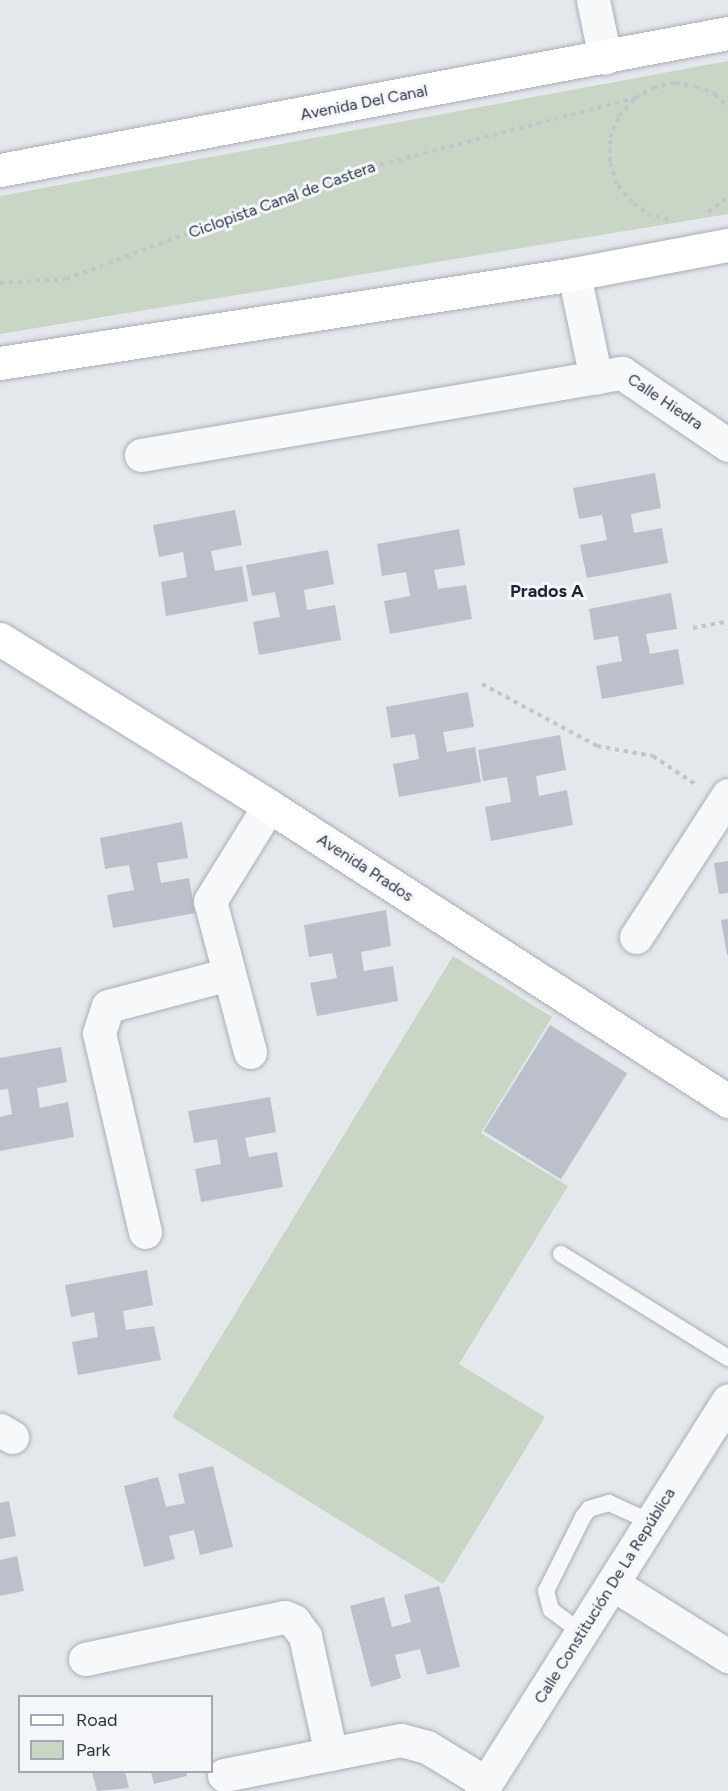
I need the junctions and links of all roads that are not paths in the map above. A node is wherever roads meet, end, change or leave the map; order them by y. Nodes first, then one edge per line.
1 (593, 0) edge
2 (728, 33) edge
3 (605, 58) junction
4 (0, 170) edge
5 (728, 245) edge
6 (574, 274) junction
7 (0, 363) edge
8 (596, 378) junction
9 (728, 445) edge
10 (141, 455) dead end
11 (0, 639) edge
12 (725, 799) edge
13 (269, 806) junction
14 (636, 938) dead end
15 (229, 974) junction
16 (250, 1053) dead end
17 (728, 1101) edge
18 (146, 1232) dead end
19 (561, 1254) dead end
20 (728, 1358) edge
21 (728, 1401) edge
22 (651, 1522) junction
23 (613, 1584) junction
24 (582, 1632) junction
25 (728, 1656) edge
26 (85, 1659) dead end
27 (331, 1754) junction
28 (224, 1775) dead end
29 (484, 1787) edge

1 - 3 street
2 - 3 main road, Avenida Del Canal
3 - 4 main road, Avenida Del Canal
5 - 6 main road
6 - 7 main road
6 - 8 street
8 - 9 street, Calle Hiedra
8 - 10 street, Calle Hiedra
11 - 13 main road, Avenida Prados
12 - 14 street
13 - 15 street
13 - 17 main road, Avenida Prados
15 - 16 street
15 - 18 street
19 - 20 lane
21 - 22 street, Calle Constitución De La República
22 - 23 street, Calle Constitución De La República
22 - 24 lane
23 - 24 street, Calle Constitución De La República
23 - 25 street
24 - 29 street, Calle Constitución De La República
26 - 27 street
27 - 28 street
27 - 29 street

